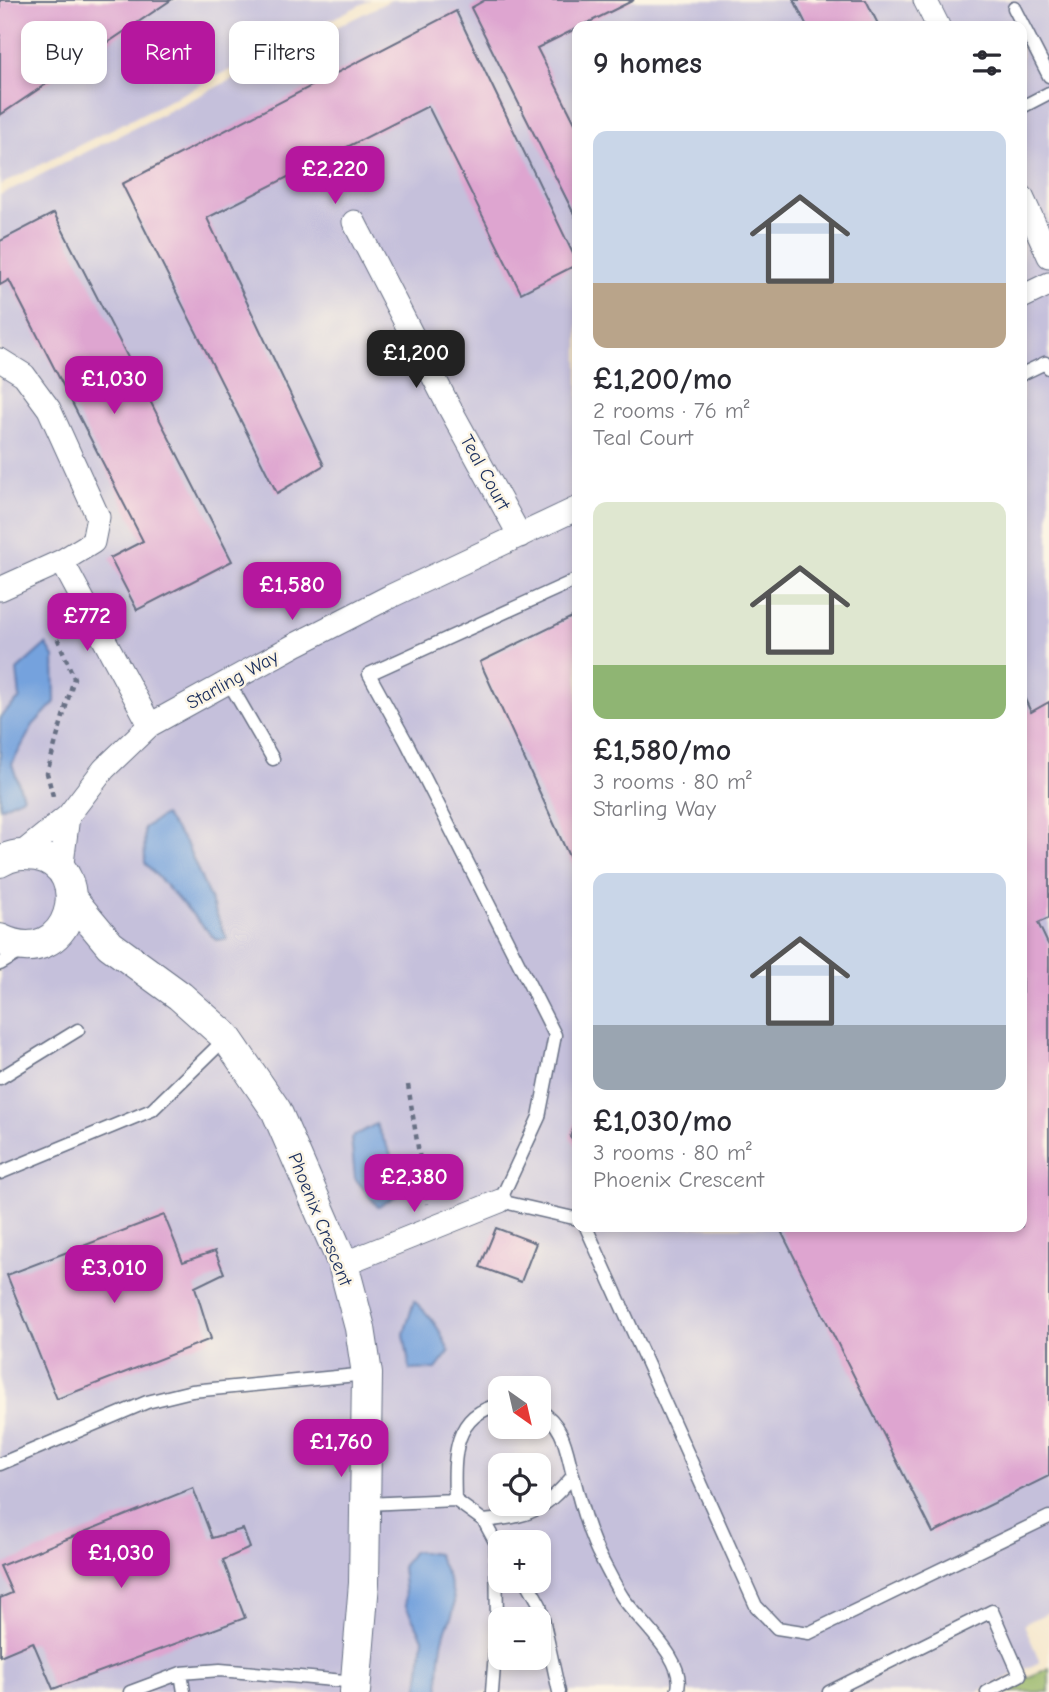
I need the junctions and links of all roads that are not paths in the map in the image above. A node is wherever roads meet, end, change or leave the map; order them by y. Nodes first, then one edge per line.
1 (925, 0) edge
2 (1014, 8) dead end
3 (936, 21) edge
4 (1021, 21) edge
5 (1027, 33) edge
6 (1049, 76) edge
7 (1049, 93) edge
8 (1027, 104) edge
9 (1027, 208) edge
10 (354, 222) dead end
11 (1049, 256) edge
12 (1049, 284) edge
13 (1027, 295) edge
14 (0, 360) edge
15 (1049, 368) edge
16 (1027, 372) edge
17 (572, 511) edge
18 (520, 536) junction
19 (62, 561) junction
20 (572, 582) edge
21 (0, 589) edge
22 (228, 681) junction
23 (150, 725) junction
24 (273, 759) dead end
25 (68, 816) junction
26 (11, 858) edge
27 (66, 885) junction
28 (0, 939) edge
29 (43, 940) junction
30 (110, 945) junction
31 (0, 964) edge
32 (78, 1030) dead end
33 (226, 1037) junction
34 (0, 1078) edge
35 (0, 1173) edge
36 (500, 1202) junction
37 (572, 1218) edge
38 (588, 1232) edge
39 (343, 1265) junction
40 (367, 1374) junction
41 (488, 1409) edge
42 (551, 1418) edge
43 (0, 1464) edge
44 (573, 1476) junction
45 (455, 1500) junction
46 (366, 1504) junction
47 (1049, 1517) edge
48 (484, 1521) junction
49 (488, 1530) edge
50 (497, 1593) edge
51 (534, 1593) edge
52 (181, 1673) junction
53 (356, 1687) edge
54 (130, 1692) edge
55 (184, 1692) edge
56 (492, 1692) edge
57 (559, 1692) edge
58 (677, 1692) edge
59 (830, 1692) edge
60 (987, 1692) edge

1 - 3 street
2 - 4 lane
5 - 6 lane
7 - 8 lane
9 - 11 street
10 - 18 street, Teal Court
12 - 13 street
14 - 19 street
15 - 16 lane
17 - 18 street, Starling Way
18 - 22 street, Starling Way
19 - 21 street
19 - 23 street
20 - 36 lane
22 - 23 street, Starling Way
22 - 24 lane
23 - 25 street, Starling Way
25 - 26 street, Starling Way
25 - 27 street
26 - 27 street
27 - 29 street
27 - 30 street, Phoenix Crescent
28 - 29 street, Phoenix Crescent
29 - 30 street, Phoenix Crescent
29 - 31 lane
30 - 33 street, Phoenix Crescent
32 - 34 lane
33 - 35 lane
33 - 39 street, Phoenix Crescent
36 - 37 lane
36 - 39 street
38 - 47 lane
39 - 40 street, Phoenix Crescent
40 - 43 lane
40 - 46 street, Phoenix Crescent
41 - 45 lane
42 - 44 lane
44 - 48 lane
44 - 58 lane
45 - 46 lane
45 - 48 lane
46 - 53 street, Phoenix Crescent
48 - 49 lane
50 - 56 lane
51 - 57 lane
52 - 53 lane
52 - 54 lane
52 - 55 lane
59 - 60 lane

